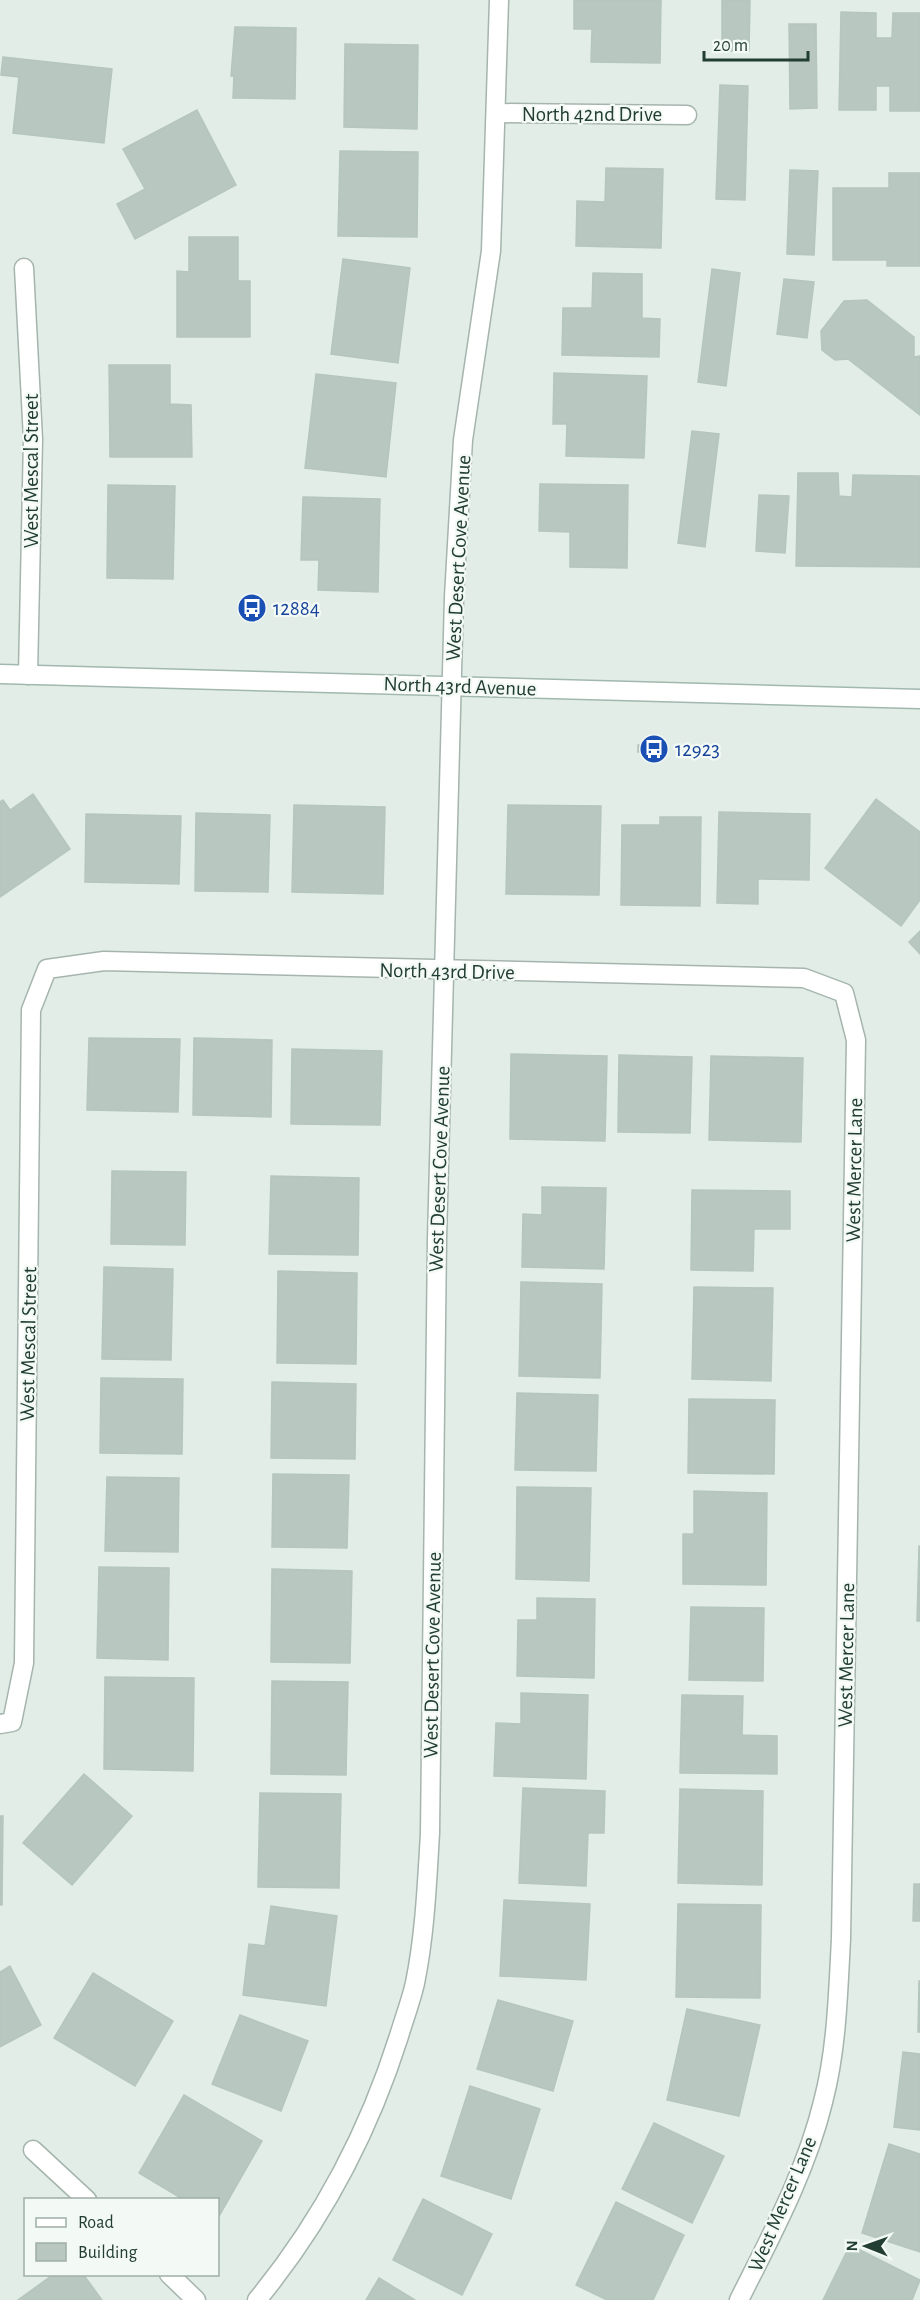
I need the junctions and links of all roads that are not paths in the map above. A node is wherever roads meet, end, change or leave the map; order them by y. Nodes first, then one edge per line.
1 (499, 0) edge
2 (497, 113) junction
3 (687, 115) dead end
4 (24, 268) dead end
5 (0, 674) edge
6 (28, 675) junction
7 (452, 686) junction
8 (920, 699) edge
9 (47, 969) joint
10 (445, 972) junction
11 (844, 993) joint
12 (6, 1723) edge
13 (33, 2150) dead end
14 (86, 2198) edge
15 (171, 2276) edge
16 (196, 2300) edge
17 (257, 2300) edge
18 (739, 2300) edge

1 - 2 street, West Desert Cove Avenue
2 - 3 street, North 42nd Drive
2 - 7 street, West Desert Cove Avenue
4 - 6 street, West Mescal Street
5 - 6 street, North 43rd Avenue
6 - 7 street, North 43rd Avenue
7 - 8 street, North 43rd Avenue
7 - 10 street, West Desert Cove Avenue
9 - 10 street, North 43rd Drive
9 - 12 street, West Mescal Street
10 - 11 street, North 43rd Drive
10 - 17 street, West Desert Cove Avenue
11 - 18 street, West Mercer Lane
13 - 14 street
15 - 16 street

